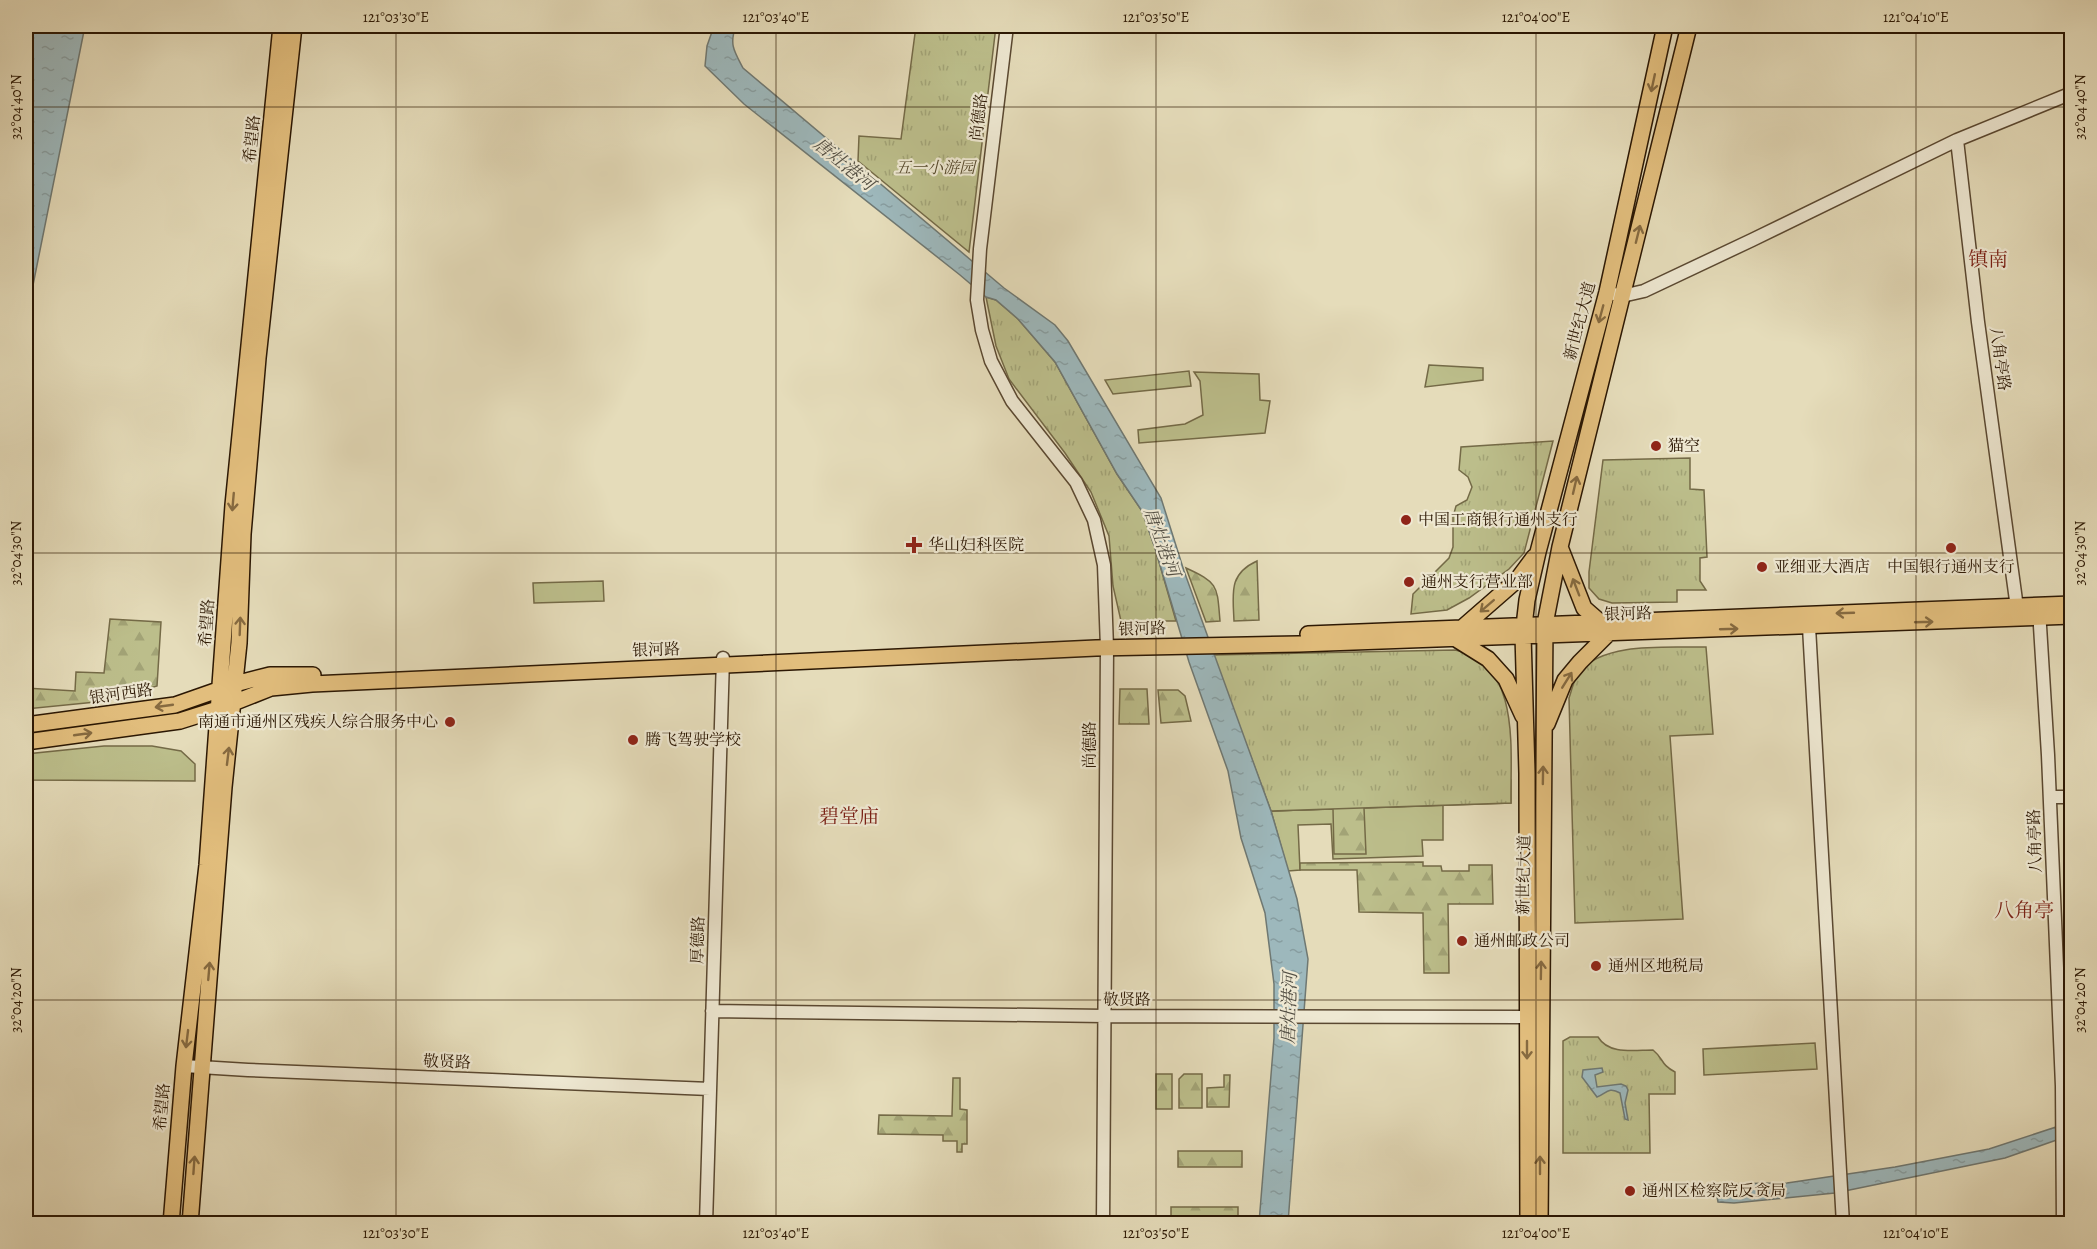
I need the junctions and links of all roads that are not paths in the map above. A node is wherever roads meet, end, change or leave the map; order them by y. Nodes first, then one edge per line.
1 (281, 26) edge
2 (294, 26) edge
3 (1008, 26) edge
4 (1665, 26) edge
5 (1689, 26) edge
6 (2072, 93) edge
7 (1957, 140) junction
8 (1614, 294) junction
9 (1560, 547) junction
10 (1538, 552) junction
11 (2072, 604) edge
12 (2039, 611) junction
13 (2018, 612) junction
14 (2072, 616) edge
15 (1604, 627) junction
16 (1809, 627) junction
17 (1545, 629) junction
18 (1524, 630) junction
19 (1460, 633) junction
20 (1107, 644) junction
21 (723, 661) junction
22 (236, 684) junction
23 (220, 690) junction
24 (234, 703) junction
25 (218, 709) junction
26 (1526, 723) junction
27 (26, 725) edge
28 (1543, 733) junction
29 (26, 742) edge
30 (2050, 797) junction
31 (2072, 797) edge
32 (712, 1011) junction
33 (1105, 1016) junction
34 (1534, 1017) junction
35 (184, 1066) junction
36 (201, 1068) junction
37 (2067, 1085) edge
38 (710, 1089) junction
39 (171, 1224) edge
40 (190, 1224) edge
41 (706, 1224) edge
42 (1103, 1224) edge
43 (1528, 1224) edge
44 (1540, 1224) edge
45 (1843, 1224) edge
46 (2063, 1224) edge

1 -> 23 main road, 希望路
22 -> 2 main road, 希望路
3 - 20 street, 尚德路
4 -> 8 main road, 新世纪大道
8 -> 5 main road, 新世纪大道
6 - 7 street
7 - 8 street
7 - 13 street, 八角亭路
9 -> 8 main road, 新世纪大道
8 -> 10 main road, 新世纪大道
15 -> 9 main road
9 - 17 main road, 新世纪大道
10 - 18 main road, 新世纪大道
10 -> 19 main road
11 - 12 main road, 银河路
12 - 13 main road, 银河路
12 - 14 main road, 银河路
12 - 30 street, 八角亭路
13 -> 15 main road, 银河路
16 -> 13 main road, 银河路
15 -> 16 main road, 银河路
15 - 17 main road, 银河路
28 -> 15 main road
16 - 45 street
17 - 18 main road, 银河路
17 - 28 main road, 新世纪大道
18 - 19 main road, 银河路
18 - 26 main road, 新世纪大道
19 - 20 main road, 银河路
19 - 26 main road
20 - 21 main road, 银河路
20 - 33 street, 尚德路
21 - 22 main road, 银河路
21 - 24 main road, 银河路
21 - 32 street, 厚德路
22 - 23 main road, 银河路
22 - 24 main road, 希望路
23 - 25 main road, 希望路
23 -> 27 main road, 银河西路
24 - 25 main road, 银河路
36 -> 24 main road, 希望路
29 -> 25 main road
25 -> 35 main road, 希望路
26 - 34 main road, 新世纪大道
34 -> 28 main road, 新世纪大道
30 - 31 street
30 - 37 street, 八角亭路
32 - 33 street, 敬贤路
32 - 38 street, 厚德路
33 - 34 street, 敬贤路
33 - 42 street, 尚德路
34 -> 43 main road, 新世纪大道
44 -> 34 main road, 新世纪大道
35 - 36 street, 敬贤路
35 - 39 main road, 希望路
36 - 38 street, 敬贤路
40 -> 36 main road, 希望路
37 - 46 street, 八角亭路
38 - 41 street, 厚德路

